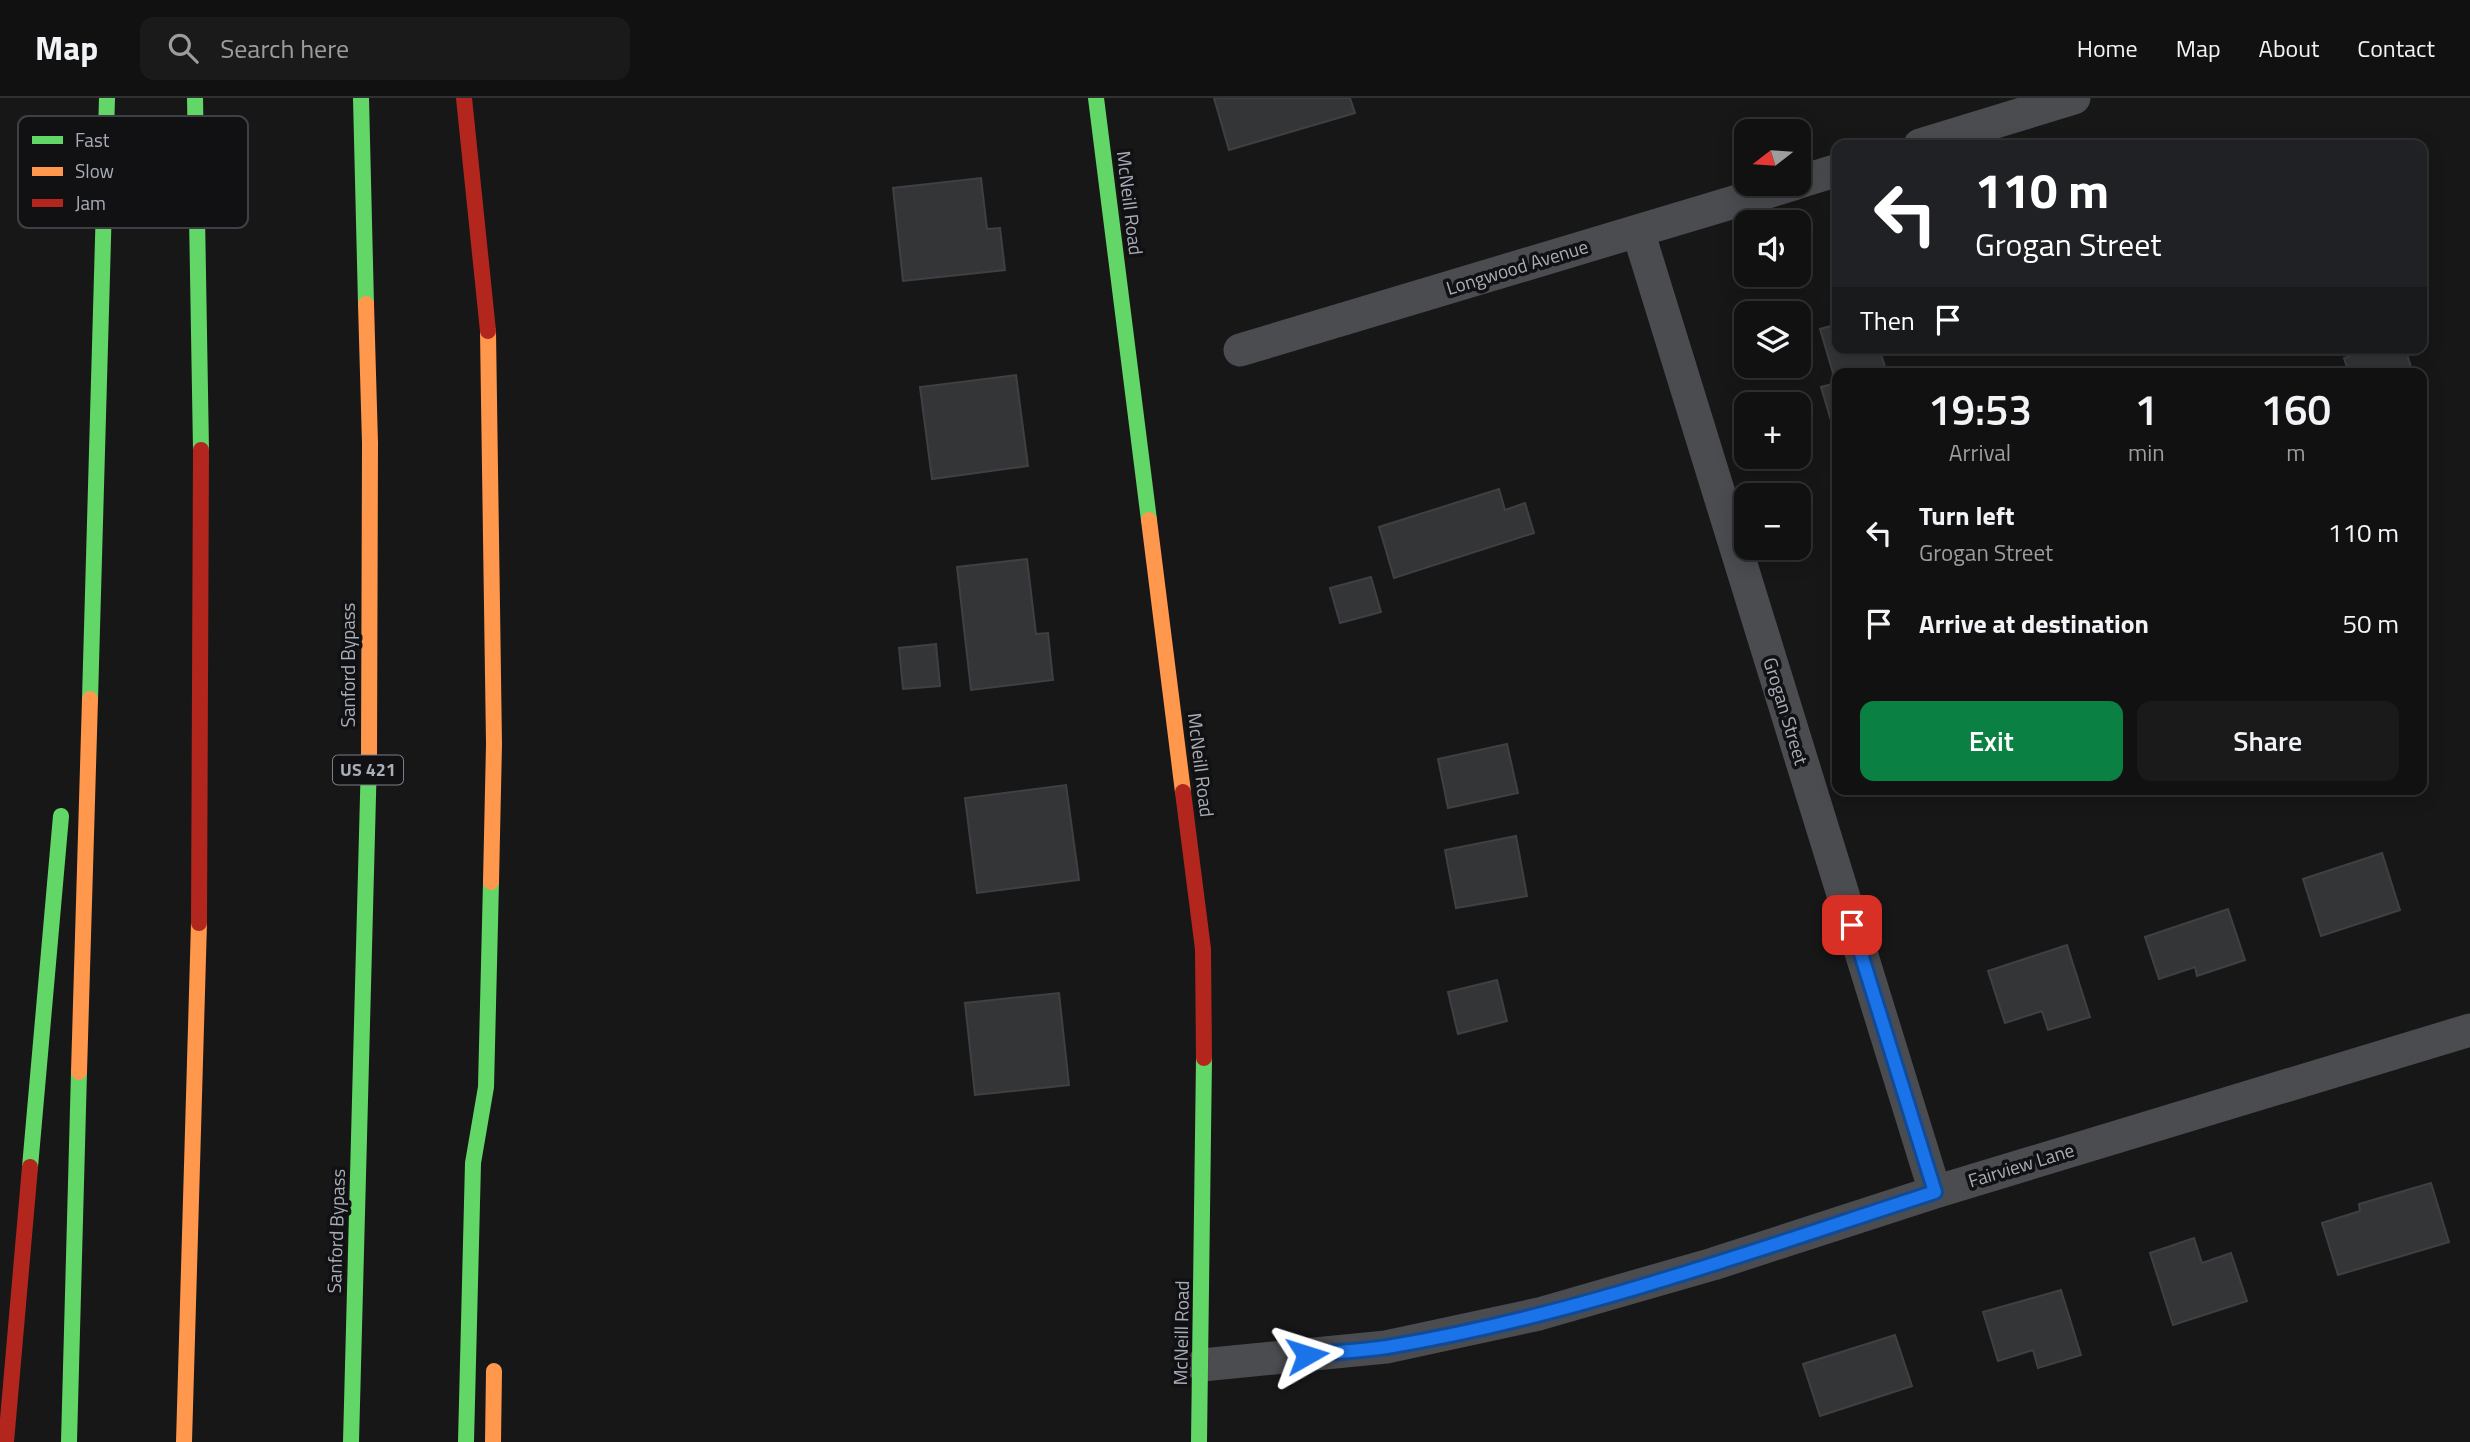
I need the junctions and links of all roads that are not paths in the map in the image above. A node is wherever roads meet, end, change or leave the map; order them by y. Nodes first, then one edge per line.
1 (107, 98) edge
2 (195, 98) edge
3 (361, 98) edge
4 (464, 98) edge
5 (1096, 98) edge
6 (2074, 98) edge
7 (106, 116) edge
8 (195, 116) edge
9 (1936, 140) edge
10 (1832, 172) edge
11 (1811, 178) edge
12 (1754, 196) edge
13 (103, 228) edge
14 (197, 228) edge
15 (1638, 231) junction
16 (1240, 349) dead end
17 (90, 639) junction
18 (75, 689) dead end
19 (63, 798) dead end
20 (2470, 1030) edge
21 (486, 1087) junction
22 (493, 1138) dead end
23 (1935, 1192) junction
24 (495, 1360) dead end
25 (1202, 1365) junction
26 (6, 1442) edge
27 (69, 1442) edge
28 (184, 1442) edge
29 (351, 1442) edge
30 (466, 1442) edge
31 (493, 1442) edge
32 (1199, 1442) edge

1 - 7 main road
2 - 8 main road
3 - 29 main road, Sanford Bypass / US 421
4 - 21 main road
5 - 25 main road, McNeill Road
6 - 9 street
10 - 11 street
12 - 15 street, Longwood Avenue
13 - 17 main road
14 - 28 main road
15 - 16 street, Longwood Avenue
15 - 23 street, Grogan Street
17 - 18 main road
17 - 27 main road
19 - 26 main road
20 - 23 street, Fairview Lane
21 - 22 main road
21 - 30 main road
23 - 25 street, Fairview Lane
24 - 31 main road
25 - 32 main road, McNeill Road

